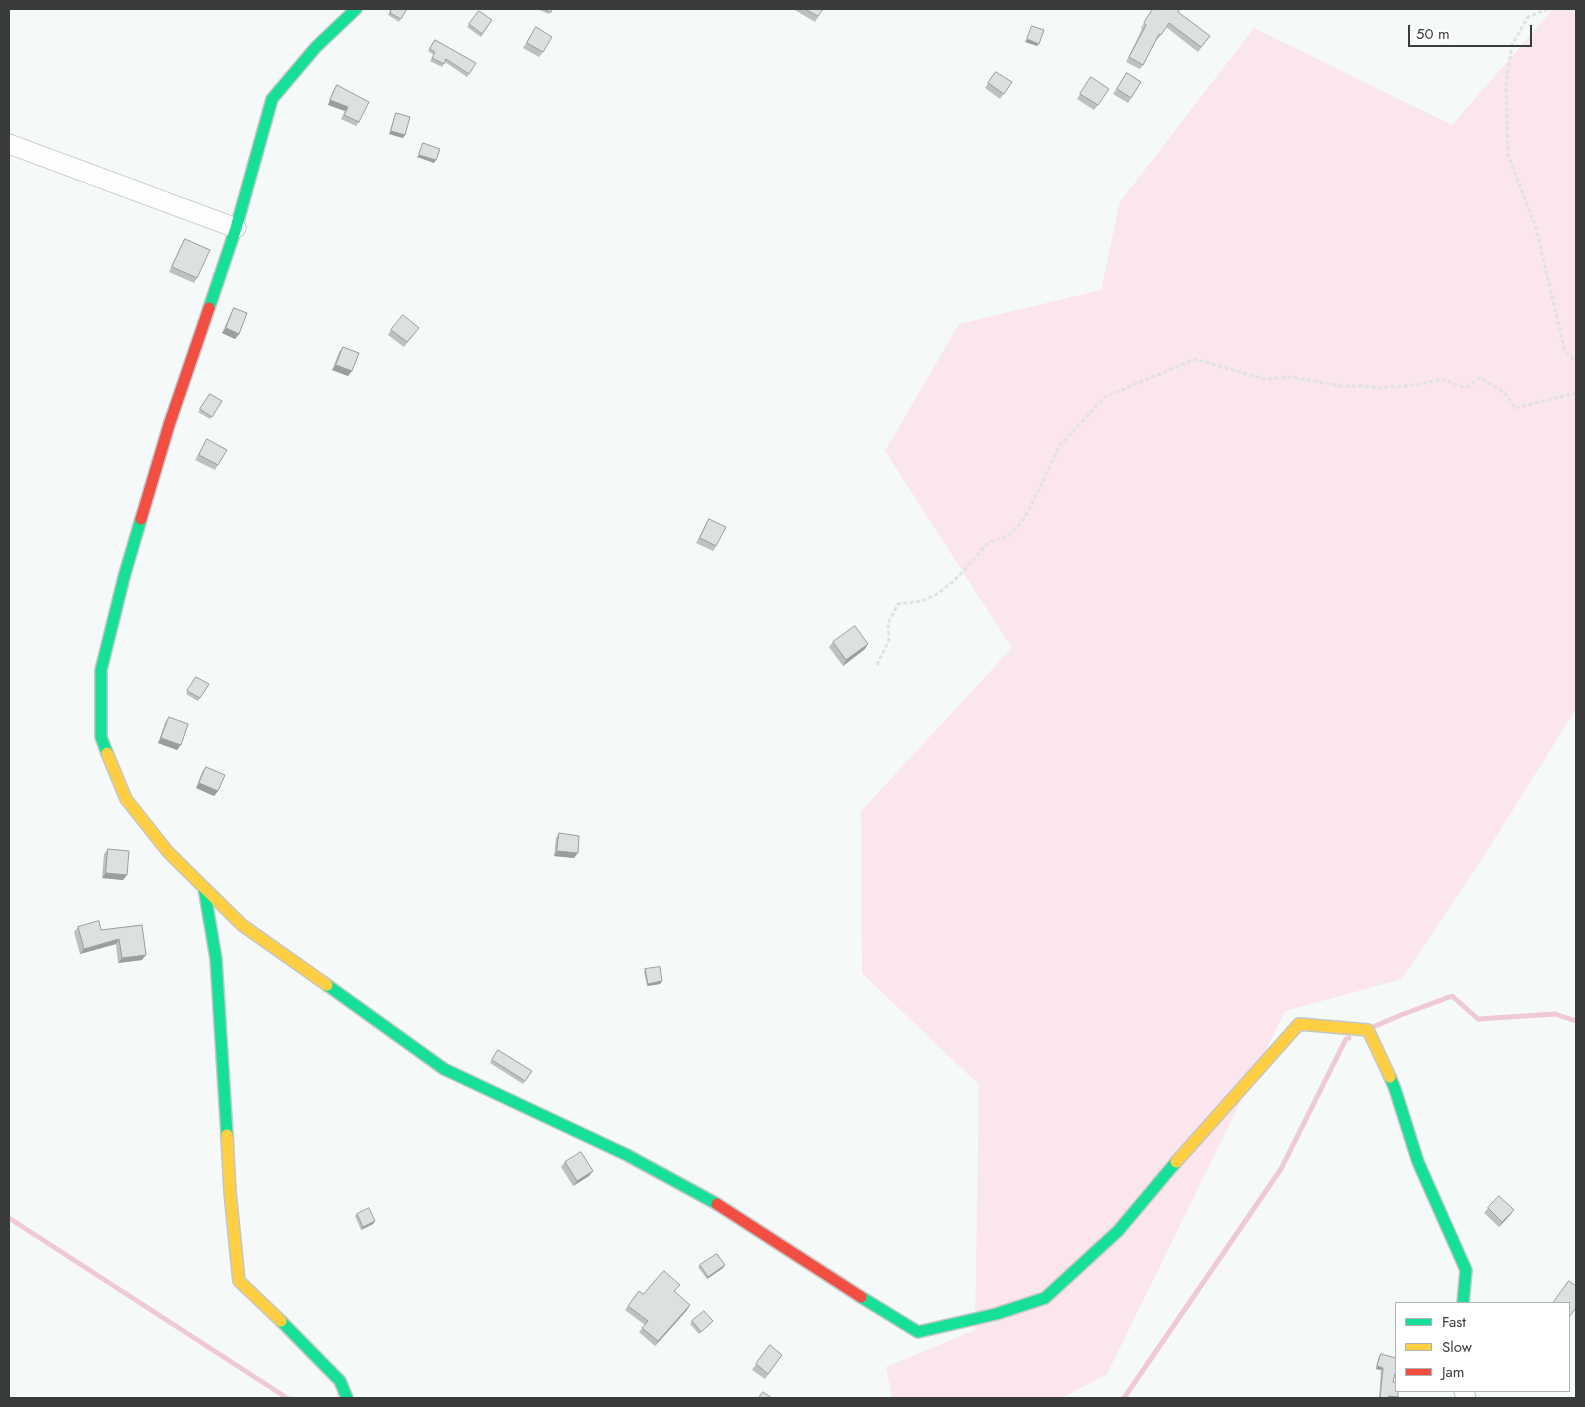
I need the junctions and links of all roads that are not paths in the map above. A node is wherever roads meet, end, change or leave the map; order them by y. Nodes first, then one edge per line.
1 (356, 9) edge
2 (9, 144) edge
3 (236, 228) junction
4 (204, 888) junction
5 (1463, 1302) edge
6 (347, 1398) edge

1 - 3 street
2 - 3 street
3 - 4 street
4 - 5 street
4 - 6 street

